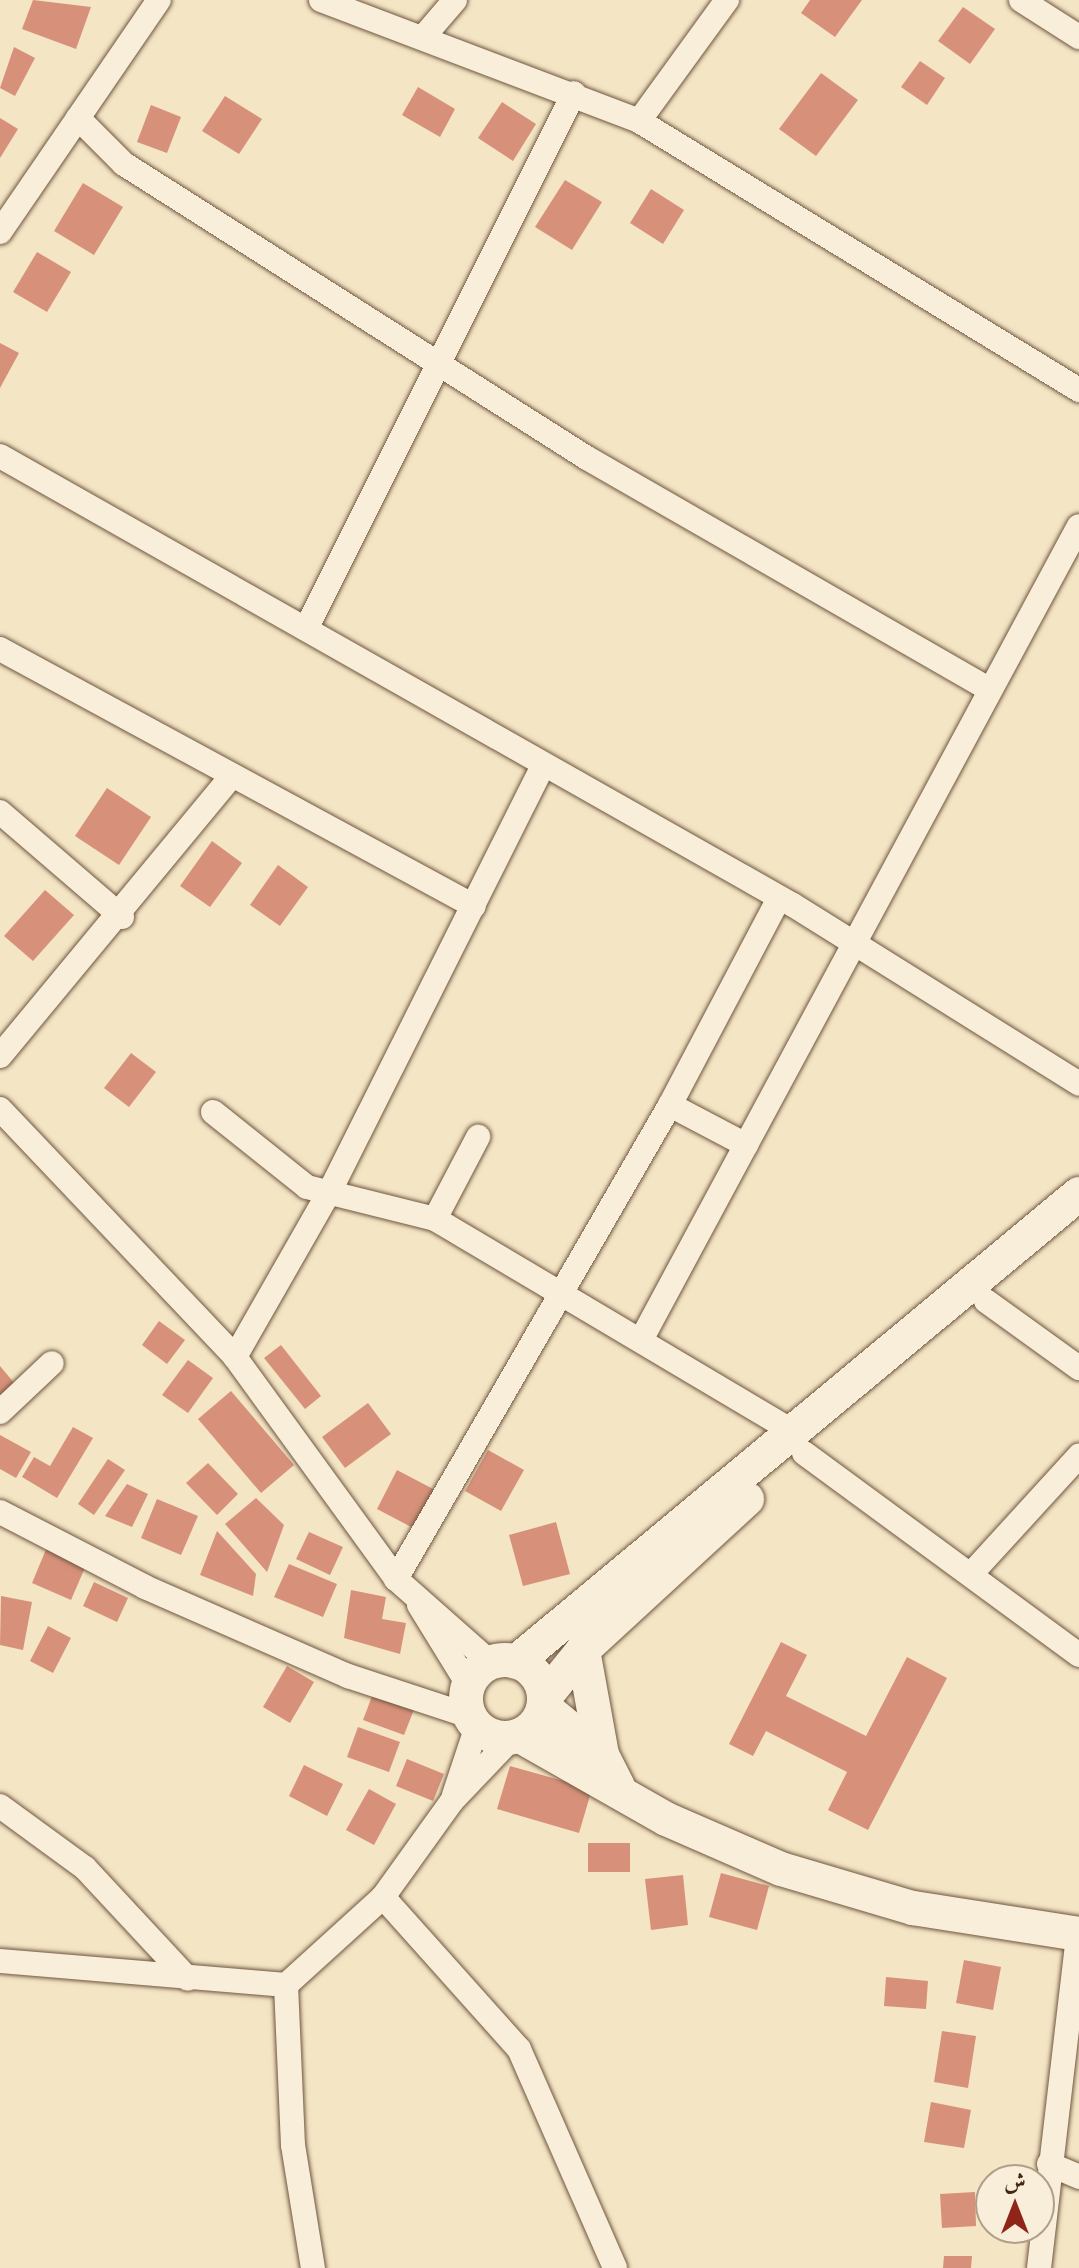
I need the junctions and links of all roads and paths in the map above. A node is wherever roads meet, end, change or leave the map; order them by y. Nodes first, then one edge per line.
1 (159, 0) edge
2 (321, 0) edge
3 (455, 0) edge
4 (727, 0) edge
5 (1021, 0) edge
6 (425, 35) junction
7 (1079, 37) edge
8 (574, 93) junction
9 (78, 118) junction
10 (639, 121) junction
11 (0, 232) edge
12 (440, 363) junction
13 (1079, 390) edge
14 (0, 456) edge
15 (1079, 526) edge
16 (306, 629) junction
17 (0, 649) edge
18 (986, 687) junction
19 (543, 766) junction
20 (232, 776) junction
21 (0, 812) edge
22 (779, 898) junction
23 (474, 906) junction
24 (122, 917) junction
25 (859, 944) junction
26 (0, 1056) edge
27 (1079, 1084) edge
28 (670, 1105) junction
29 (0, 1109) edge
30 (213, 1112) dead end
31 (478, 1137) dead end
32 (746, 1145) junction
33 (331, 1189) junction
34 (1079, 1194) edge
35 (435, 1219) junction
36 (1079, 1219) edge
37 (1040, 1241) junction
38 (561, 1295) junction
39 (986, 1301) junction
40 (641, 1340) junction
41 (235, 1357) junction
42 (52, 1363) dead end
43 (1079, 1368) edge
44 (0, 1412) edge
45 (800, 1443) junction
46 (1079, 1456) edge
47 (742, 1488) junction
48 (0, 1512) edge
49 (972, 1573) junction
50 (404, 1586) junction
51 (583, 1650) junction
52 (1079, 1655) edge
53 (481, 1691) junction
54 (544, 1702) junction
55 (516, 1737) junction
56 (602, 1755) junction
57 (618, 1786) junction
58 (452, 1801) junction
59 (0, 1806) edge
60 (383, 1897) junction
61 (1078, 1934) edge
62 (0, 1961) edge
63 (188, 1979) junction
64 (286, 1985) junction
65 (1049, 2164) edge
66 (1055, 2167) edge
67 (1079, 2177) edge
68 (1041, 2244) edge
69 (313, 2268) edge
70 (615, 2268) edge
71 (1039, 2268) edge

1 - 9 street
2 - 6 street
3 - 6 street
4 - 10 street
5 - 7 street
6 - 8 street
8 - 10 street
8 - 12 street
9 - 11 street
9 - 12 street
10 - 13 street
12 - 16 street
12 - 18 street
14 - 16 street
15 - 18 street
16 - 19 street
17 - 20 street
18 - 25 street
19 - 22 street
19 - 23 street
20 - 23 street
20 - 24 street
21 - 24 street
22 - 25 street
22 - 28 street
23 - 33 street
24 - 26 street
25 - 27 street
25 - 32 street
28 - 32 street
28 - 38 street
29 - 41 street
30 - 33 street
31 - 35 street
32 - 40 street
33 - 35 street
33 - 41 street
34 - 37 street
35 - 38 street
36 - 37 street
37 - 39 street
37 - 45 street
38 - 40 street
38 - 50 street
39 - 43 street
39 - 45 street
40 - 45 street
41 - 50 street
42 - 44 street
45 - 47 street
45 - 49 street
46 - 49 street
47 - 51 street
47 - 53 street
48 - 53 street
49 - 52 street
50 - 53 street
51 - 54 street
51 - 56 street
53 - 54 street
53 - 55 street
53 - 58 street
54 - 55 street
54 - 56 street
55 - 57 street
55 - 58 street
56 - 57 street
57 - 61 street
58 - 60 street
59 - 63 street
60 - 64 street
60 - 70 street
61 - 65 street
62 - 63 street
63 - 64 street
64 - 69 street
66 - 67 street
68 - 71 street

